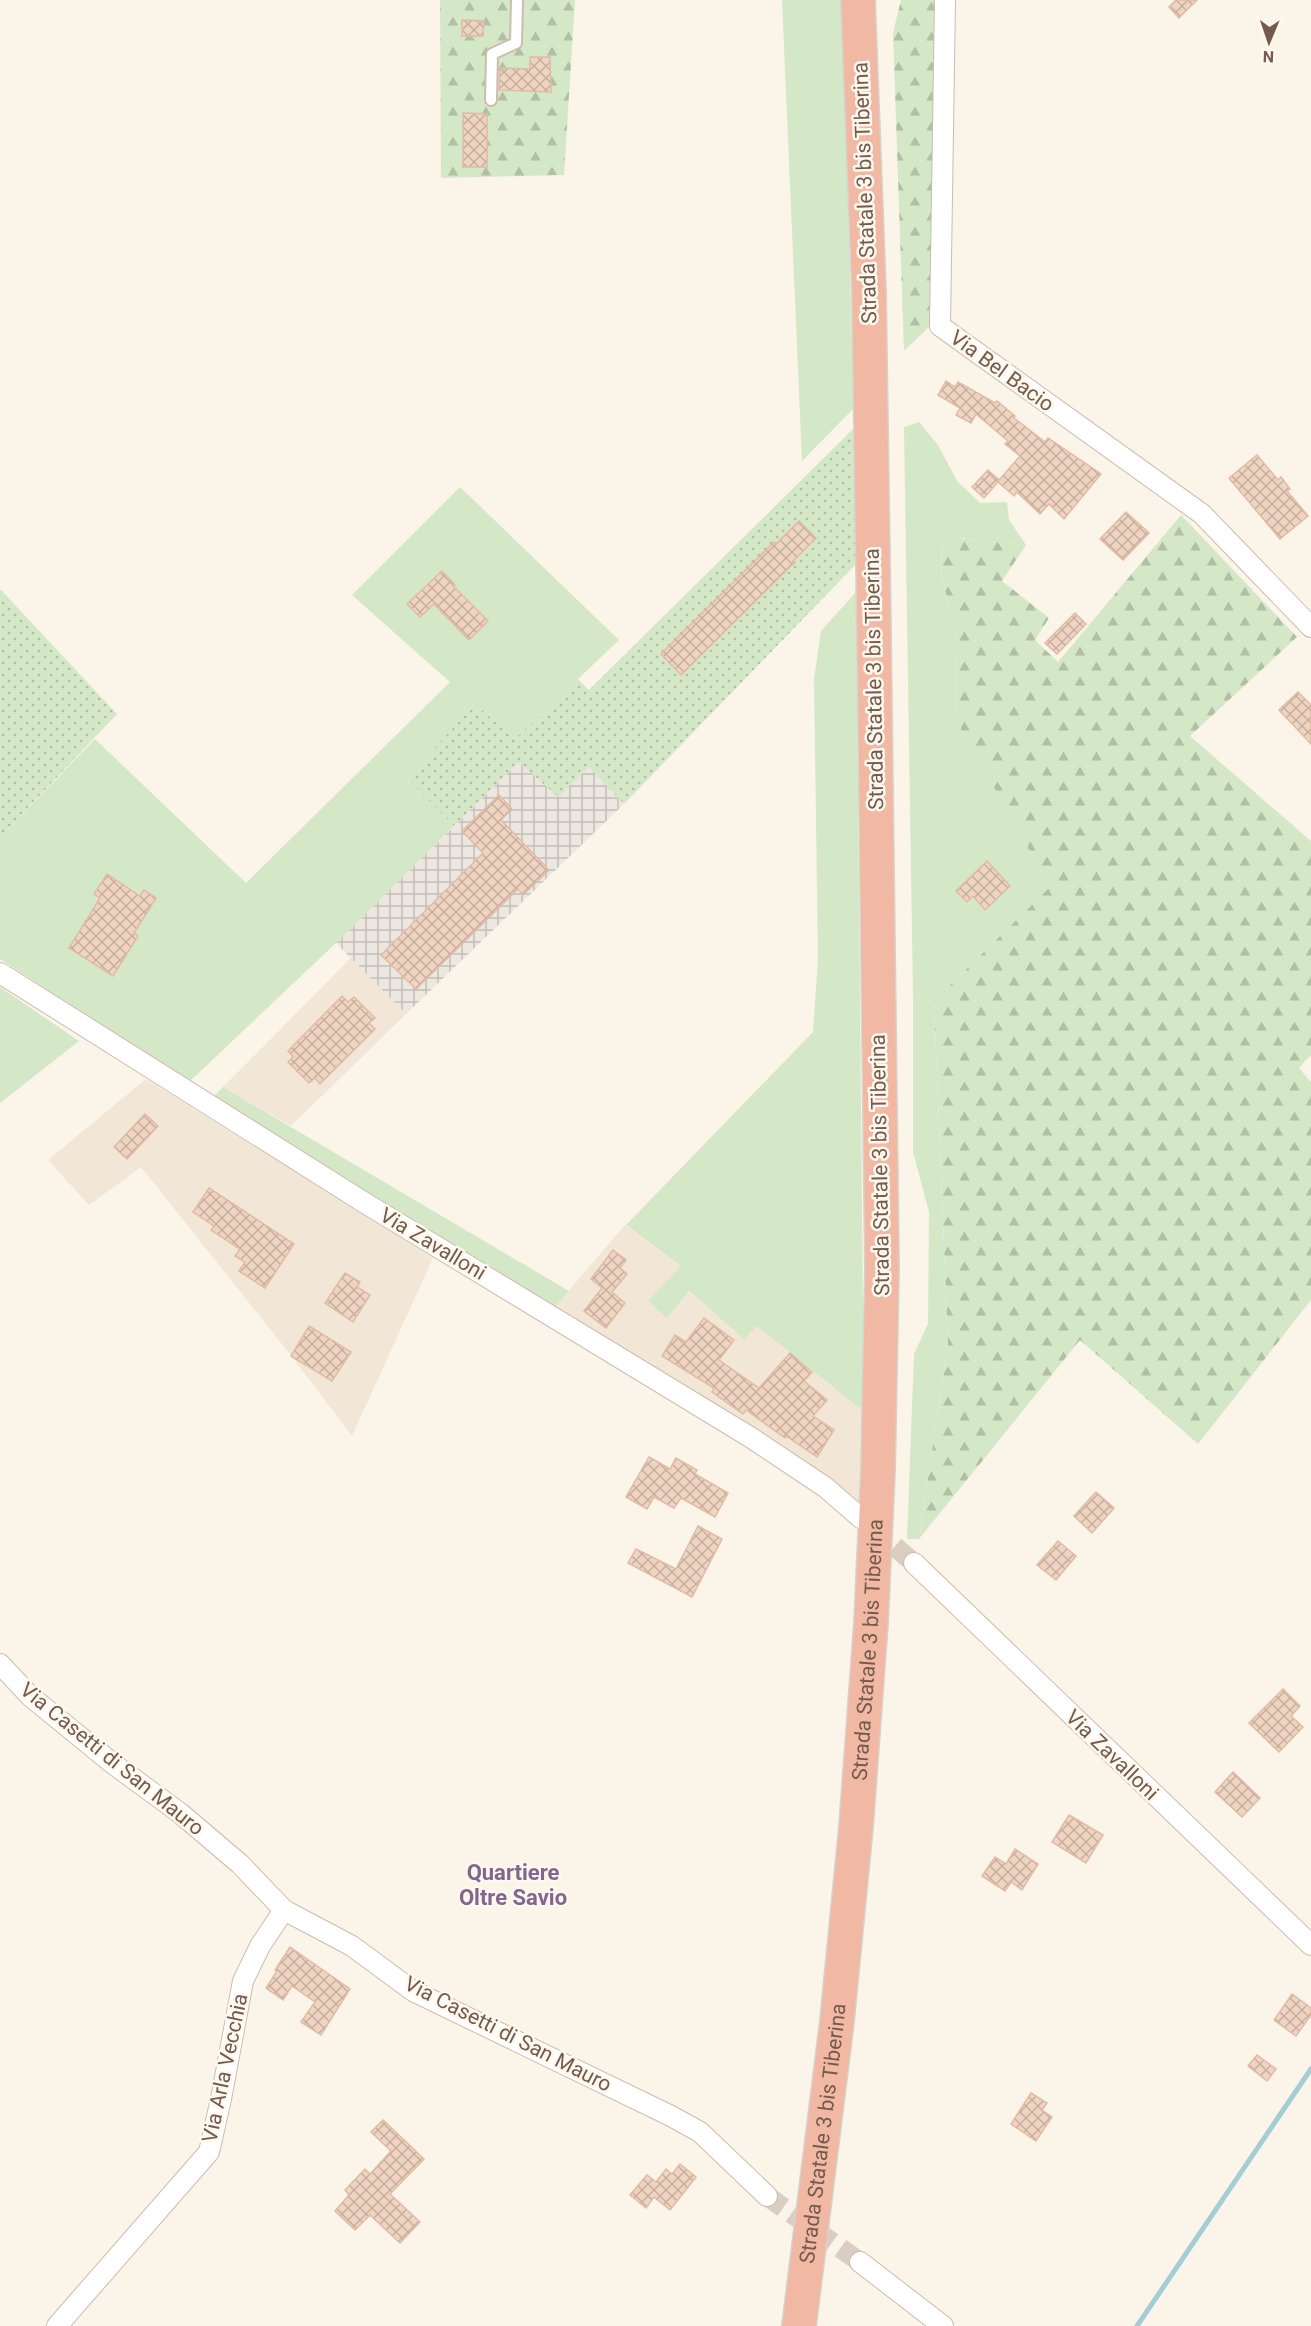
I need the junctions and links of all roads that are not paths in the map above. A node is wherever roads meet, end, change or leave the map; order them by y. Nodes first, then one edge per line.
1 (517, 0) edge
2 (858, 0) edge
3 (879, 0) edge
4 (945, 0) edge
5 (491, 100) dead end
6 (879, 292) junction
7 (1311, 627) edge
8 (885, 632) junction
9 (0, 974) edge
10 (862, 1519) tunnel mouth
11 (914, 1563) tunnel mouth
12 (0, 1664) edge
13 (284, 1910) junction
14 (1311, 1945) edge
15 (767, 2196) tunnel mouth
16 (860, 2262) tunnel mouth
17 (57, 2326) edge
18 (799, 2326) edge
19 (821, 2326) edge
20 (943, 2326) edge

1 - 5 lane
2 - 6 highway, Strada Statale 3 bis Tiberina
3 - 6 highway, Strada Statale 3 bis Tiberina
4 - 7 street, Via Bel Bacio
6 - 8 highway, Strada Statale 3 bis Tiberina
8 - 18 highway, Strada Statale 3 bis Tiberina
8 - 19 highway, Strada Statale 3 bis Tiberina
9 - 10 street, Via Zavalloni
11 - 14 street, Via Zavalloni
12 - 13 street, Via Casetti di San Mauro
13 - 15 street, Via Casetti di San Mauro
13 - 17 street, Via Arla Vecchia
16 - 20 street

